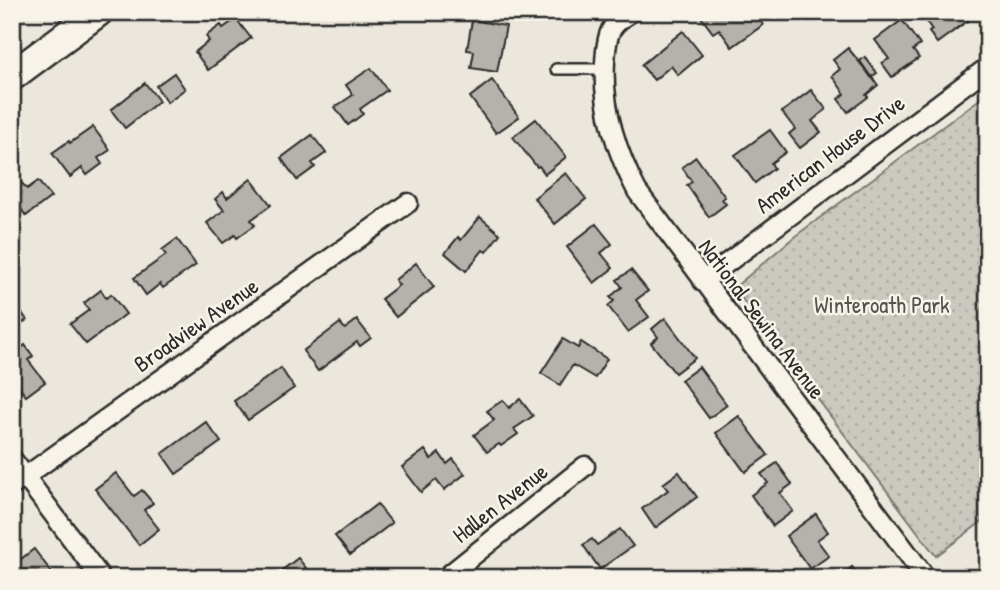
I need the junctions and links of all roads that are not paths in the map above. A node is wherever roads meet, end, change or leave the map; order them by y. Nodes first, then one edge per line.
1 (98, 12) edge
2 (631, 12) edge
3 (988, 67) edge
4 (556, 69) dead end
5 (605, 69) junction
6 (12, 76) edge
7 (408, 203) dead end
8 (702, 281) junction
9 (12, 459) edge
10 (585, 466) dead end
11 (19, 481) edge
12 (101, 578) edge
13 (445, 578) edge
14 (926, 578) edge

1 - 6 main road
2 - 5 street, National Sewina Avenue
3 - 8 street, American House Drive
4 - 5 lane
5 - 8 street, National Sewina Avenue
7 - 11 street, Broadview Avenue
8 - 14 street, National Sewina Avenue
9 - 11 street
10 - 13 street, Hallen Avenue
11 - 12 street

